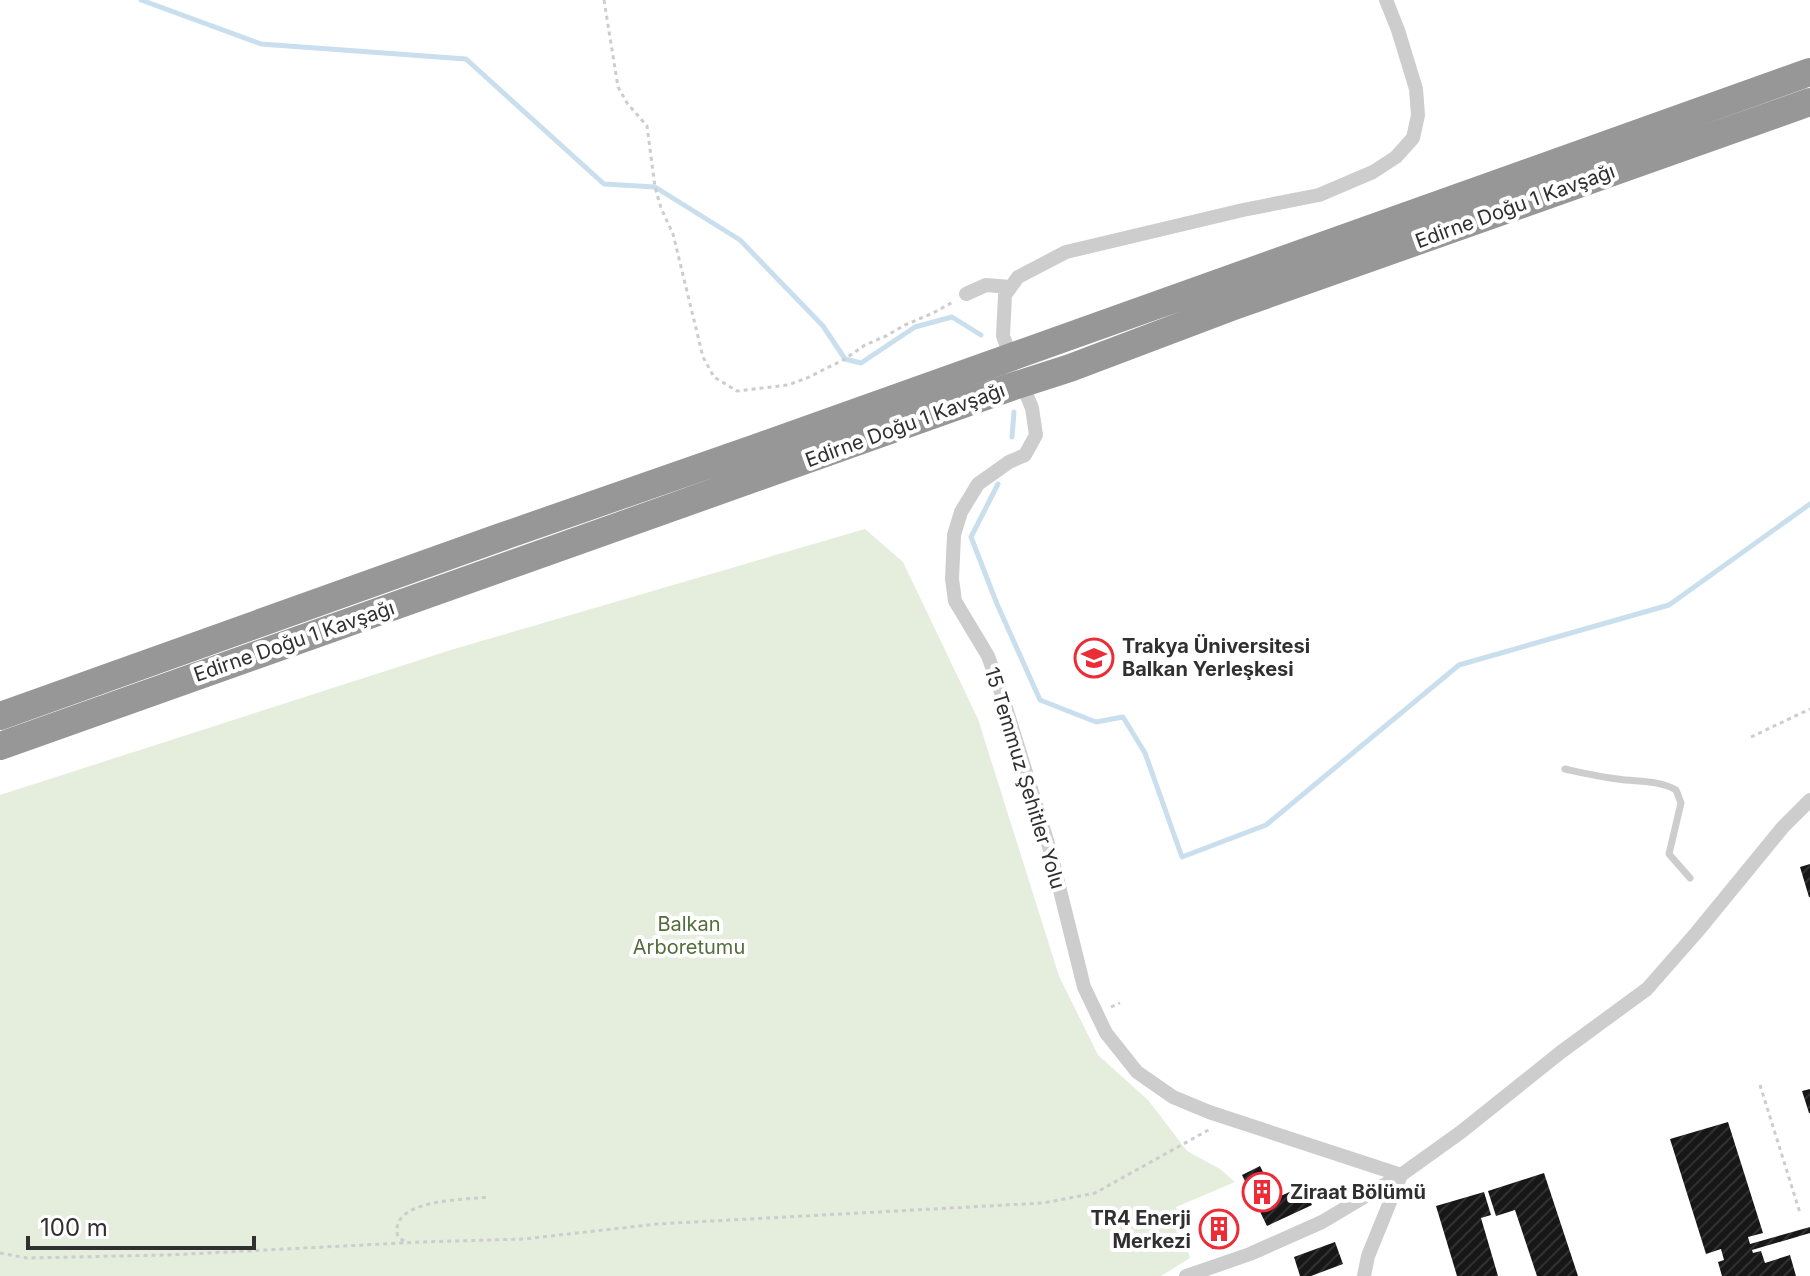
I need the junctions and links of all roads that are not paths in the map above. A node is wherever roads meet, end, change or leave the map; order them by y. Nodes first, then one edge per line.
1 (1386, 0) edge
2 (1810, 58) edge
3 (1810, 72) edge
4 (1810, 102) edge
5 (1717, 105) junction
6 (1810, 116) edge
7 (1761, 120) junction
8 (1010, 287) junction
9 (966, 294) road end
10 (0, 716) edge
11 (0, 746) edge
12 (1565, 769) dead end
13 (1810, 800) edge
14 (1690, 878) dead end
15 (1401, 1175) junction
16 (1186, 1276) edge
17 (1364, 1276) edge

1 - 8 street
2 - 5 highway
3 - 5 highway, Edirne Doğu 1 Kavşağı
4 - 7 highway, Edirne Doğu 1 Kavşağı
5 - 10 highway, Edirne Doğu 1 Kavşağı
6 - 7 highway
7 - 11 highway, Edirne Doğu 1 Kavşağı
8 - 9 street
8 - 15 street, 15 Temmuz Şehitler Yolu
12 - 14 lane
13 - 15 street
15 - 16 street
15 - 17 street

